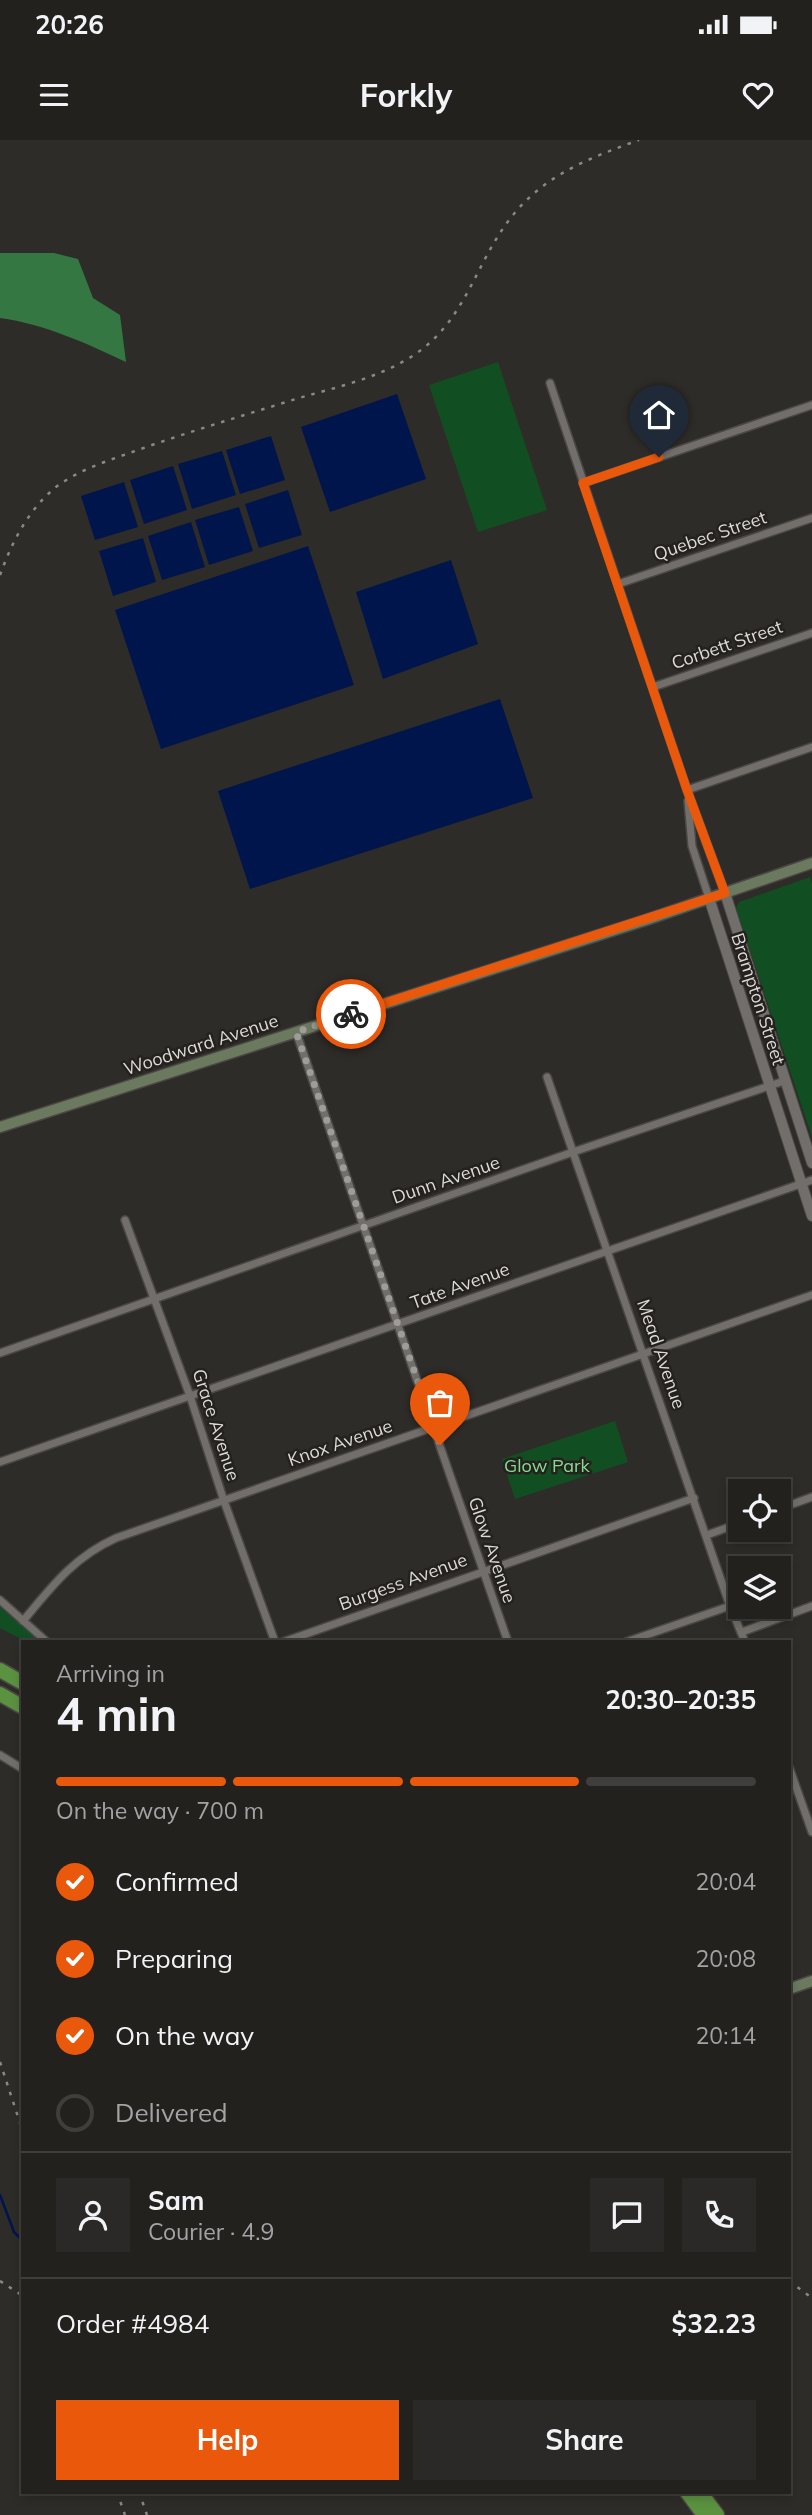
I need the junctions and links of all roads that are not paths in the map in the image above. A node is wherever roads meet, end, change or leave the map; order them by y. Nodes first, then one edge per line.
1 (550, 383) dead end
2 (812, 405) edge
3 (583, 483) junction
4 (812, 518) edge
5 (618, 584) junction
6 (812, 633) edge
7 (653, 687) junction
8 (812, 747) edge
9 (687, 790) junction
10 (812, 863) edge
11 (725, 893) junction
12 (709, 898) junction
13 (296, 1032) junction
14 (547, 1077) dead end
15 (785, 1081) junction
16 (770, 1085) junction
17 (0, 1127) edge
18 (573, 1152) junction
19 (812, 1163) edge
20 (807, 1181) edge
21 (812, 1216) edge
22 (125, 1220) dead end
23 (365, 1225) junction
24 (607, 1250) junction
25 (812, 1295) edge
26 (155, 1299) junction
27 (399, 1324) junction
28 (0, 1353) edge
29 (644, 1353) junction
30 (190, 1396) junction
31 (434, 1427) junction
32 (0, 1462) edge
33 (812, 1497) edge
34 (694, 1498) junction
35 (224, 1501) junction
36 (791, 1505) edge
37 (728, 1527) edge
38 (706, 1535) junction
39 (482, 1570) junction
40 (728, 1599) edge
41 (0, 1600) edge
42 (728, 1606) edge
43 (812, 1606) edge
44 (736, 1619) edge
45 (23, 1621) junction
46 (742, 1632) junction
47 (45, 1640) edge
48 (274, 1640) edge
49 (289, 1640) edge
50 (507, 1640) edge
51 (632, 1640) edge
52 (745, 1640) edge
53 (0, 1670) edge
54 (21, 1682) edge
55 (0, 1695) edge
56 (21, 1706) edge
57 (0, 1755) edge
58 (21, 1768) edge
59 (791, 1773) edge
60 (812, 1832) edge
61 (812, 1981) edge
62 (791, 1988) edge
63 (688, 2494) edge
64 (695, 2494) edge
65 (701, 2494) edge
66 (704, 2515) edge
67 (711, 2515) edge
68 (717, 2515) edge

1 - 3 street, Brampton Street
2 - 3 street
3 - 5 street, Brampton Street
4 - 5 street, Quebec Street
5 - 7 street, Brampton Street
6 - 7 street, Corbett Street
7 - 9 street, Brampton Street
8 - 9 street
9 - 11 street, Brampton Street
9 - 12 street, Brampton Street
10 - 11 main road, Woodward Avenue
11 - 12 main road, Woodward Avenue
11 - 15 street, Brampton Street
12 - 13 main road, Woodward Avenue
12 - 16 street, Brampton Street
13 - 17 main road, Woodward Avenue
13 - 23 street, Glow Avenue
14 - 18 street, Mead Avenue
15 - 16 street, Dunn Avenue
15 - 19 street, Brampton Street
16 - 18 street, Dunn Avenue
16 - 20 street, Brampton Street
18 - 23 street, Dunn Avenue
18 - 24 street, Mead Avenue
20 - 21 street, Brampton Street
20 - 24 street, Tate Avenue
22 - 26 street, Grace Avenue
23 - 26 street, Dunn Avenue
23 - 27 street, Glow Avenue
24 - 27 street, Tate Avenue
24 - 29 street, Mead Avenue
25 - 29 street, Knox Avenue
26 - 28 street, Dunn Avenue
26 - 30 street, Grace Avenue
27 - 30 street, Tate Avenue
27 - 31 street, Glow Avenue
29 - 31 street, Knox Avenue
29 - 34 street, Mead Avenue
30 - 32 street, Tate Avenue
30 - 35 street, Grace Avenue
31 - 35 street, Knox Avenue
31 - 39 street, Glow Avenue
33 - 36 street
34 - 38 street, Mead Avenue
34 - 39 street, Burgess Avenue
35 - 45 street, Knox Avenue
35 - 48 street, Grace Avenue
37 - 38 street
38 - 40 street, Mead Avenue
39 - 49 street, Burgess Avenue
39 - 50 street, Glow Avenue
41 - 45 street
42 - 51 street
43 - 46 street
44 - 46 street, Mead Avenue
45 - 47 street
46 - 52 street, Mead Avenue
53 - 54 highway
55 - 56 highway
57 - 58 street
59 - 60 street
61 - 62 main road
63 - 66 highway
64 - 67 main road
65 - 68 highway

